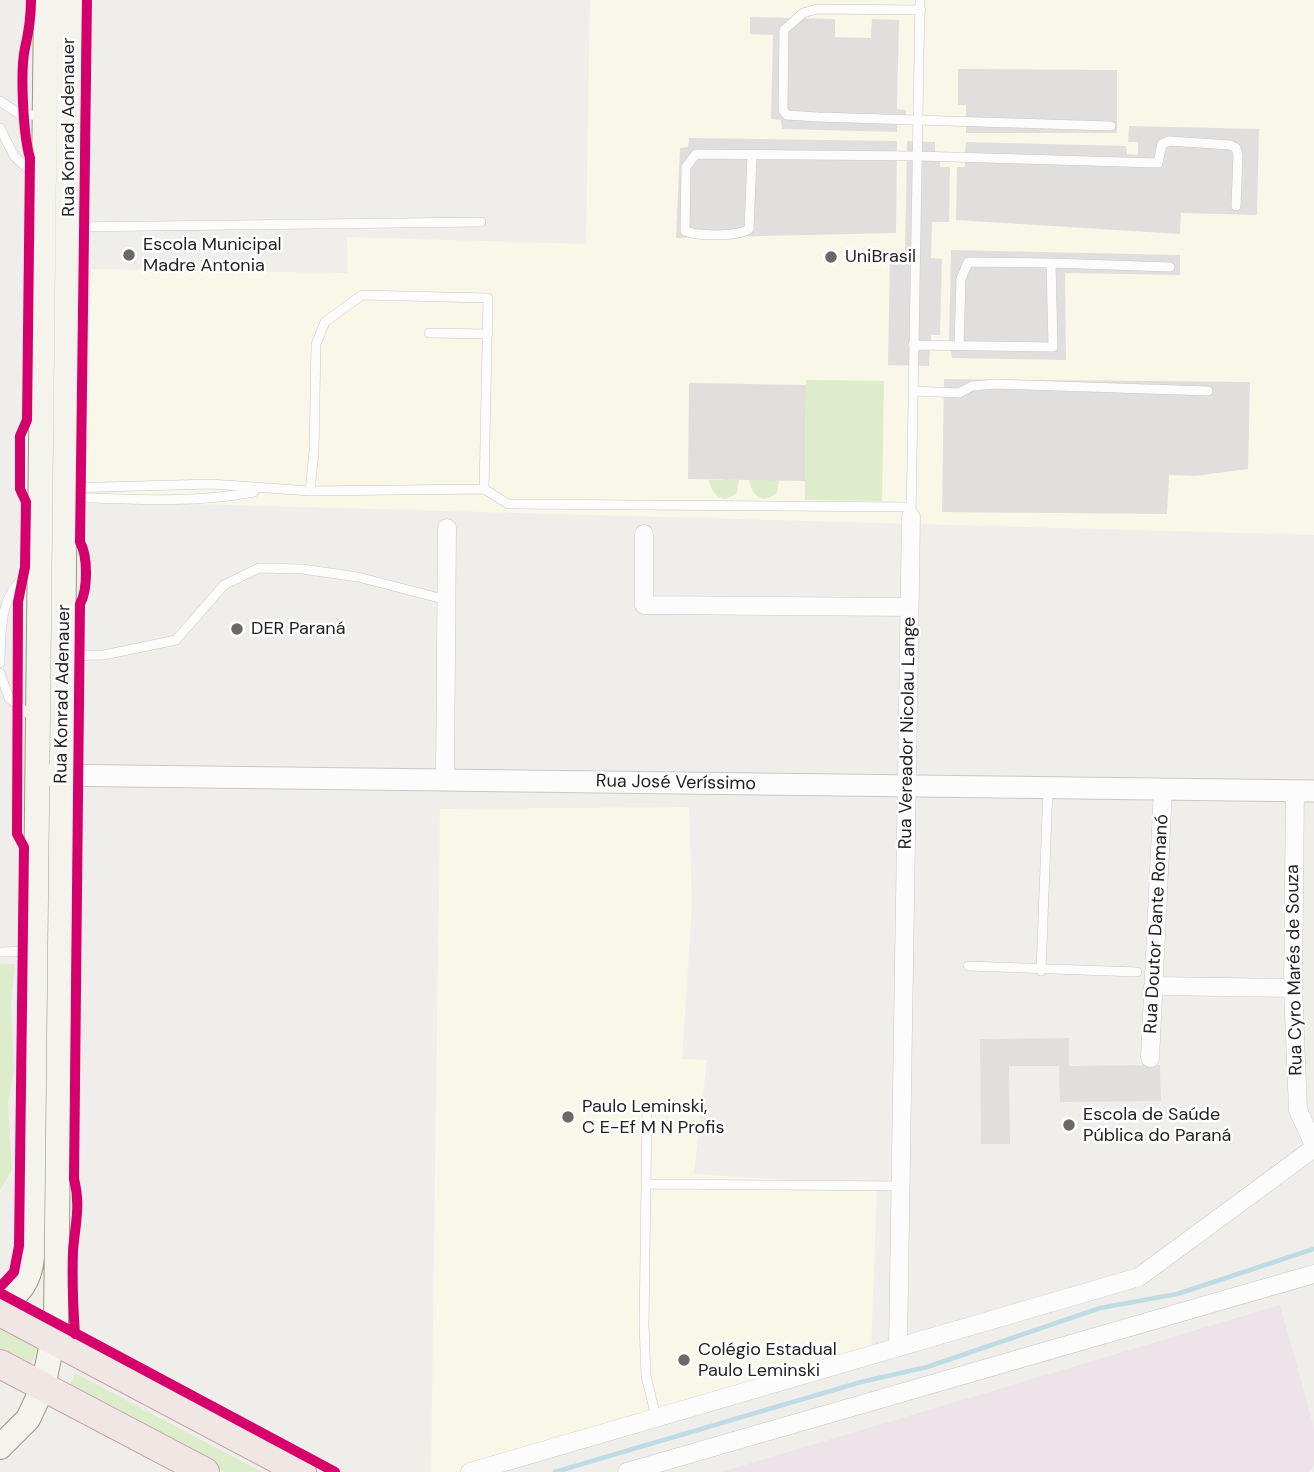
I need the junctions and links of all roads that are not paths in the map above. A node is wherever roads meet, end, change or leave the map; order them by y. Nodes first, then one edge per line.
1 (46, 0) edge
2 (70, 0) edge
3 (920, 5) edge
4 (69, 98) junction
5 (0, 101) edge
6 (44, 118) junction
7 (919, 119) junction
8 (1111, 126) dead end
9 (0, 128) edge
10 (752, 156) junction
11 (917, 156) junction
12 (44, 182) junction
13 (1236, 206) dead end
14 (481, 222) dead end
15 (68, 227) junction
16 (1052, 262) junction
17 (1170, 267) dead end
18 (429, 333) dead end
19 (488, 334) junction
20 (913, 345) junction
21 (960, 346) junction
22 (912, 391) junction
23 (1209, 391) dead end
24 (484, 489) junction
25 (266, 490) junction
26 (310, 491) junction
27 (65, 492) junction
28 (911, 512) junction
29 (447, 528) dead end
30 (644, 534) dead end
31 (40, 567) junction
32 (447, 600) junction
33 (909, 607) junction
34 (64, 656) junction
35 (0, 663) edge
36 (0, 673) edge
37 (38, 721) junction
38 (38, 775) junction
39 (62, 775) junction
40 (445, 779) junction
41 (907, 786) junction
42 (1048, 788) junction
43 (1163, 789) junction
44 (1304, 791) edge
45 (0, 951) edge
46 (36, 951) junction
47 (968, 966) dead end
48 (1041, 971) junction
49 (1137, 972) dead end
50 (1153, 986) junction
51 (1293, 988) junction
52 (1150, 1058) dead end
53 (647, 1114) dead end
54 (1314, 1146) edge
55 (647, 1184) junction
56 (901, 1186) junction
57 (1314, 1274) edge
58 (0, 1303) edge
59 (0, 1312) edge
60 (54, 1340) junction
61 (898, 1346) junction
62 (0, 1364) edge
63 (43, 1387) junction
64 (656, 1417) junction
65 (0, 1447) edge
66 (205, 1472) edge
67 (302, 1472) edge
68 (470, 1472) edge
69 (627, 1472) edge

1 - 6 main road, Rua Konrad Adenauer
2 - 4 main road, Rua Konrad Adenauer
3 - 7 lane, Rua Vereador Nicolau Lange
3 - 7 lane
4 - 6 lane
4 - 15 main road, Rua Konrad Adenauer
5 - 6 lane
6 - 12 main road, Rua Konrad Adenauer
7 - 8 lane
7 - 11 lane, Rua Vereador Nicolau Lange
9 - 12 lane
10 - 10 lane
10 - 11 lane
11 - 13 lane
11 - 20 lane, Rua Vereador Nicolau Lange
12 - 31 main road, Rua Konrad Adenauer
14 - 15 lane
15 - 27 main road, Rua Konrad Adenauer
16 - 17 lane
16 - 21 lane
16 - 21 lane
18 - 19 lane
19 - 24 lane
19 - 26 lane
20 - 21 lane
20 - 22 lane, Rua Vereador Nicolau Lange
22 - 23 lane
22 - 28 lane, Rua Vereador Nicolau Lange
24 - 26 lane
24 - 28 lane
25 - 26 lane
25 - 27 lane
25 - 27 lane
27 - 34 main road, Rua Konrad Adenauer
28 - 33 street, Rua Vereador Nicolau Lange
29 - 32 street
30 - 33 street
31 - 35 lane
31 - 37 main road, Rua Konrad Adenauer
32 - 34 lane
32 - 40 street
33 - 41 street, Rua Vereador Nicolau Lange
34 - 39 main road, Rua Konrad Adenauer
36 - 37 lane
37 - 38 main road, Rua Konrad Adenauer
38 - 39 street, Rua José Veríssimo
38 - 46 main road, Rua Konrad Adenauer
39 - 40 street, Rua José Veríssimo
39 - 60 main road, Rua Konrad Adenauer
40 - 41 street, Rua José Veríssimo
41 - 42 street, Rua José Veríssimo
41 - 56 street, Rua Vereador Nicolau Lange
42 - 43 street, Rua José Veríssimo
42 - 48 lane
43 - 44 street, Rua José Veríssimo
43 - 50 street, Rua Doutor Dante Romanó
44 - 51 street, Rua Cyro Marés de Souza
45 - 46 lane
46 - 58 main road, Rua Konrad Adenauer
47 - 48 lane
48 - 49 lane
50 - 51 street
50 - 52 street, Rua Doutor Dante Romanó
51 - 54 street, Rua Cyro Marés de Souza
53 - 55 lane
54 - 61 street
55 - 56 lane
55 - 64 lane
56 - 61 street, Rua Vereador Nicolau Lange
57 - 69 street
59 - 60 highway
60 - 63 main road, Rua Konrad Adenauer
60 - 67 highway
61 - 64 street
62 - 63 highway
63 - 65 main road, Rua Konrad Adenauer
63 - 66 highway
64 - 68 street

